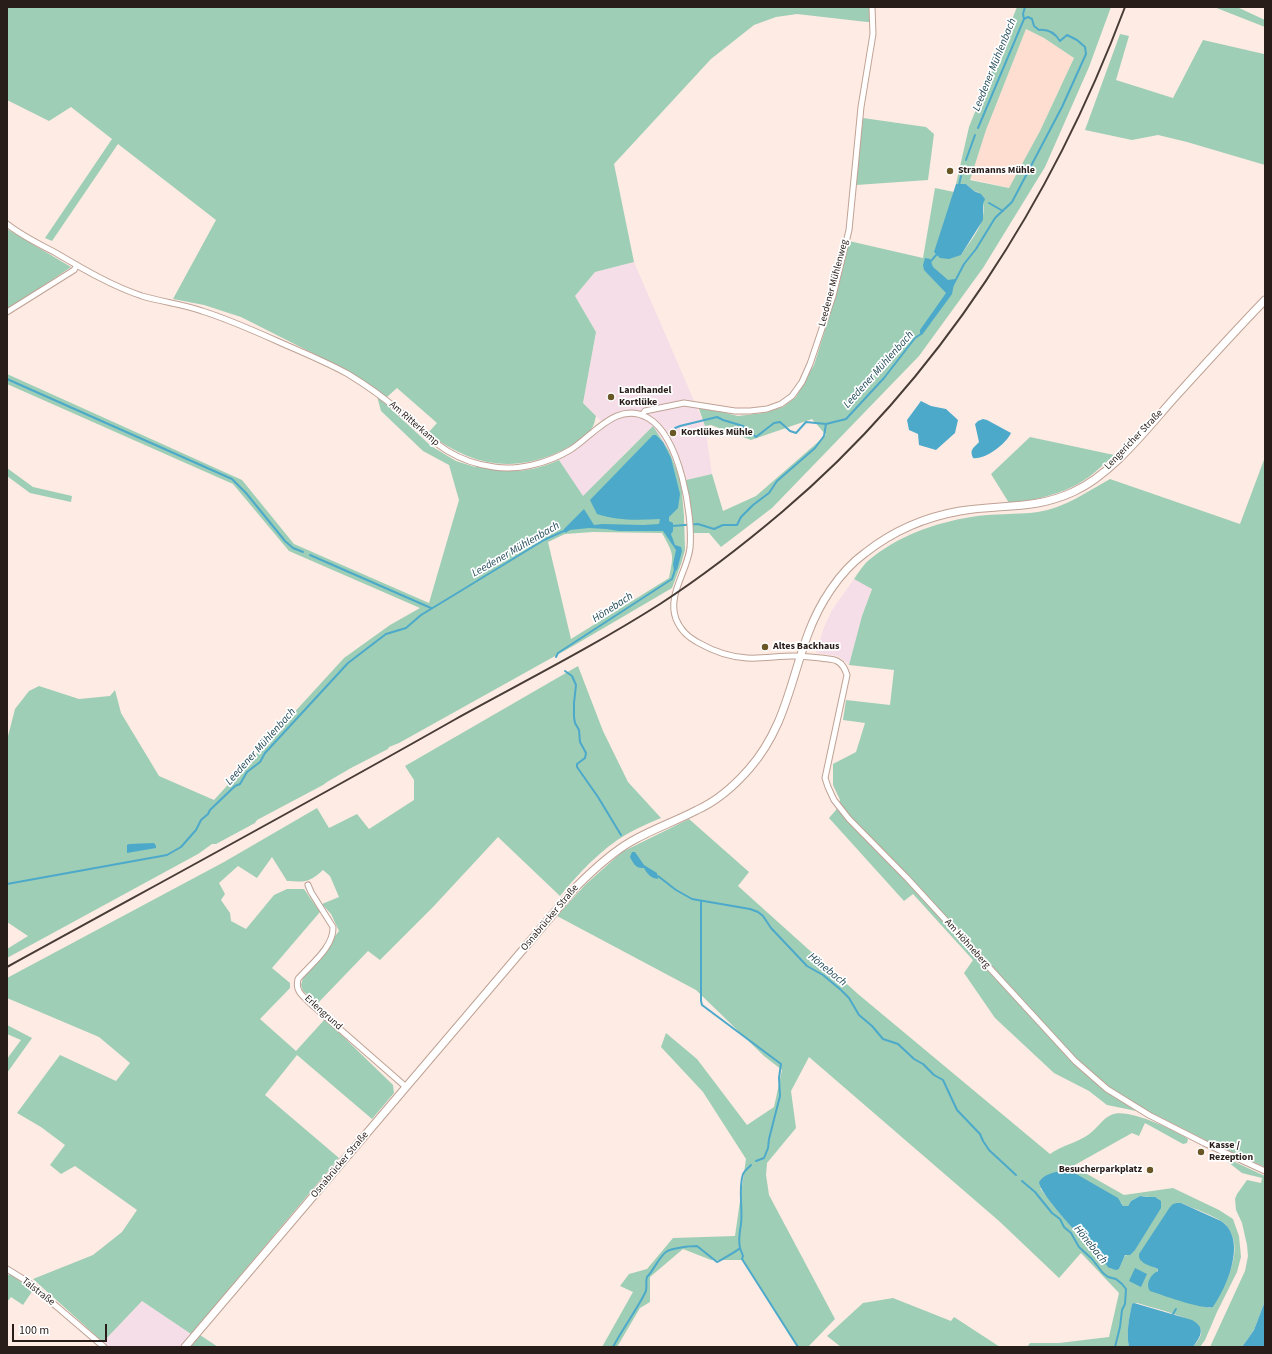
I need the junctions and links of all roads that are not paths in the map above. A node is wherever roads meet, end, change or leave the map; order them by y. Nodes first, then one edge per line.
1 (872, 7) edge
2 (7, 224) edge
3 (77, 265) junction
4 (1265, 300) edge
5 (7, 312) edge
6 (642, 415) junction
7 (918, 522) joint
8 (801, 656) junction
9 (308, 885) dead end
10 (406, 1087) junction
11 (1265, 1170) edge
12 (7, 1269) edge
13 (104, 1347) edge
14 (185, 1347) edge

1 - 6 street, Leedener Mühlenweg
2 - 3 street, Am Ritterkamp
3 - 5 street
3 - 6 street, Am Ritterkamp
4 - 7 main road, Lengericher Straße
6 - 8 street
7 - 8 main road, Osnabrücker Straße
8 - 10 main road, Osnabrücker Straße
8 - 11 street, Am Höhneberg
9 - 10 street, Erlengrund
10 - 14 main road, Osnabrücker Straße
12 - 13 street, Talstraße

